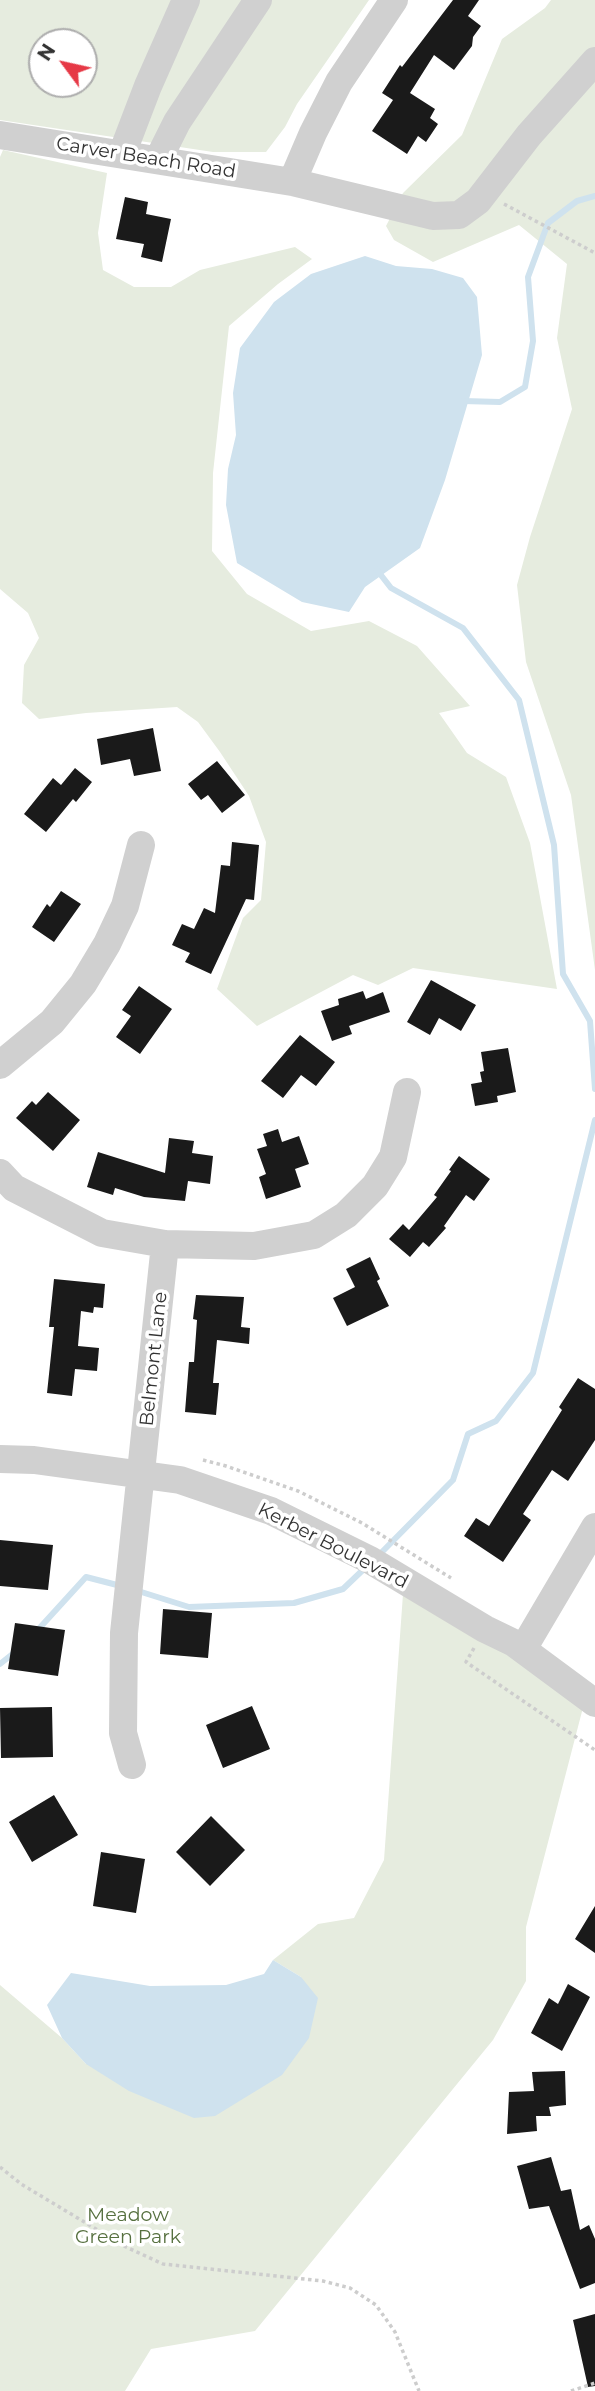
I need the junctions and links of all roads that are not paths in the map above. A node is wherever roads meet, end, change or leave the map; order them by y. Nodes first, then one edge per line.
1 (186, 0) edge
2 (258, 0) edge
3 (394, 0) edge
4 (595, 61) edge
5 (0, 135) edge
6 (122, 154) junction
7 (158, 160) junction
8 (292, 182) junction
9 (141, 845) dead end
10 (0, 1065) edge
11 (407, 1092) dead end
12 (0, 1173) edge
13 (165, 1244) junction
14 (0, 1459) edge
15 (142, 1473) junction
16 (595, 1527) edge
17 (523, 1649) junction
18 (595, 1703) edge
19 (132, 1765) dead end

1 - 6 street
2 - 7 street
3 - 8 street
4 - 8 street, Carver Beach Road
5 - 6 street, Carver Beach Road
6 - 7 street, Carver Beach Road
7 - 8 street, Carver Beach Road
9 - 10 street
11 - 13 street
12 - 13 street
13 - 15 street, Belmont Lane
14 - 15 street, Kerber Boulevard
15 - 17 street, Kerber Boulevard
15 - 19 street, Belmont Lane
16 - 17 street
17 - 18 street, Kerber Boulevard

